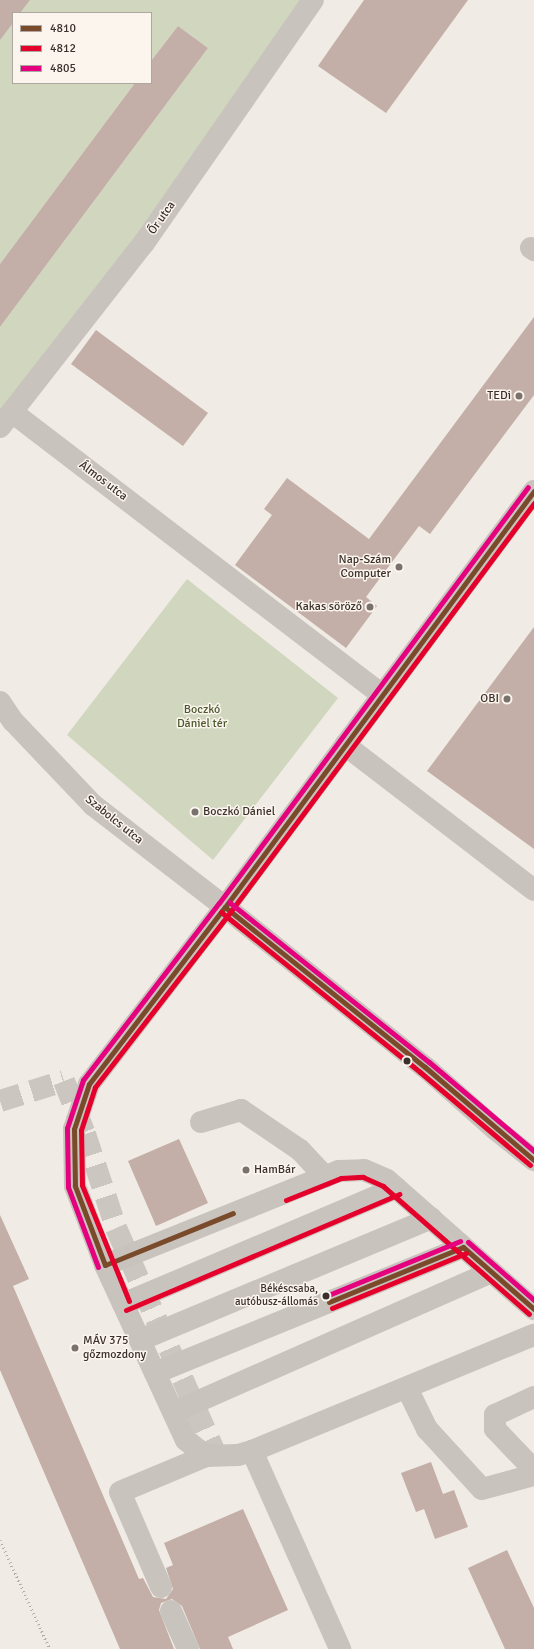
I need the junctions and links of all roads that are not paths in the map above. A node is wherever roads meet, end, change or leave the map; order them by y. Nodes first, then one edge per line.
1 (313, 0) edge
2 (6, 419) edge
3 (534, 491) edge
4 (382, 695) junction
5 (0, 702) edge
6 (345, 745) junction
7 (534, 890) edge
8 (225, 907) junction
9 (201, 1122) dead end
10 (534, 1160) edge
11 (324, 1177) junction
12 (396, 1188) junction
13 (431, 1218) junction
14 (463, 1247) junction
15 (105, 1265) junction
16 (492, 1272) junction
17 (123, 1304) junction
18 (534, 1309) edge
19 (534, 1335) edge
20 (140, 1340) junction
21 (156, 1373) junction
22 (407, 1388) junction
23 (534, 1397) edge
24 (174, 1412) junction
25 (252, 1451) junction
26 (206, 1456) junction
27 (534, 1470) edge
28 (534, 1475) edge
29 (161, 1587) dead end
30 (171, 1610) dead end
31 (188, 1649) edge
32 (340, 1649) edge

1 - 2 street, Őr utca
2 - 4 street, Álmos utca
3 - 4 street
4 - 6 street
5 - 8 street, Szabolcs utca
6 - 7 street
6 - 8 street
8 - 10 street, Szabolcs utca
8 - 15 street
9 - 11 street
11 - 12 street
11 - 15 street
12 - 13 street
12 - 17 street
13 - 14 street
13 - 20 street
14 - 16 street
14 - 21 street
15 - 17 street
16 - 18 street
16 - 24 street
17 - 20 street
19 - 22 street
20 - 21 street
21 - 24 street
22 - 25 street
22 - 28 street
23 - 27 street
24 - 26 street
25 - 26 street
25 - 32 street
26 - 29 street
30 - 31 street

